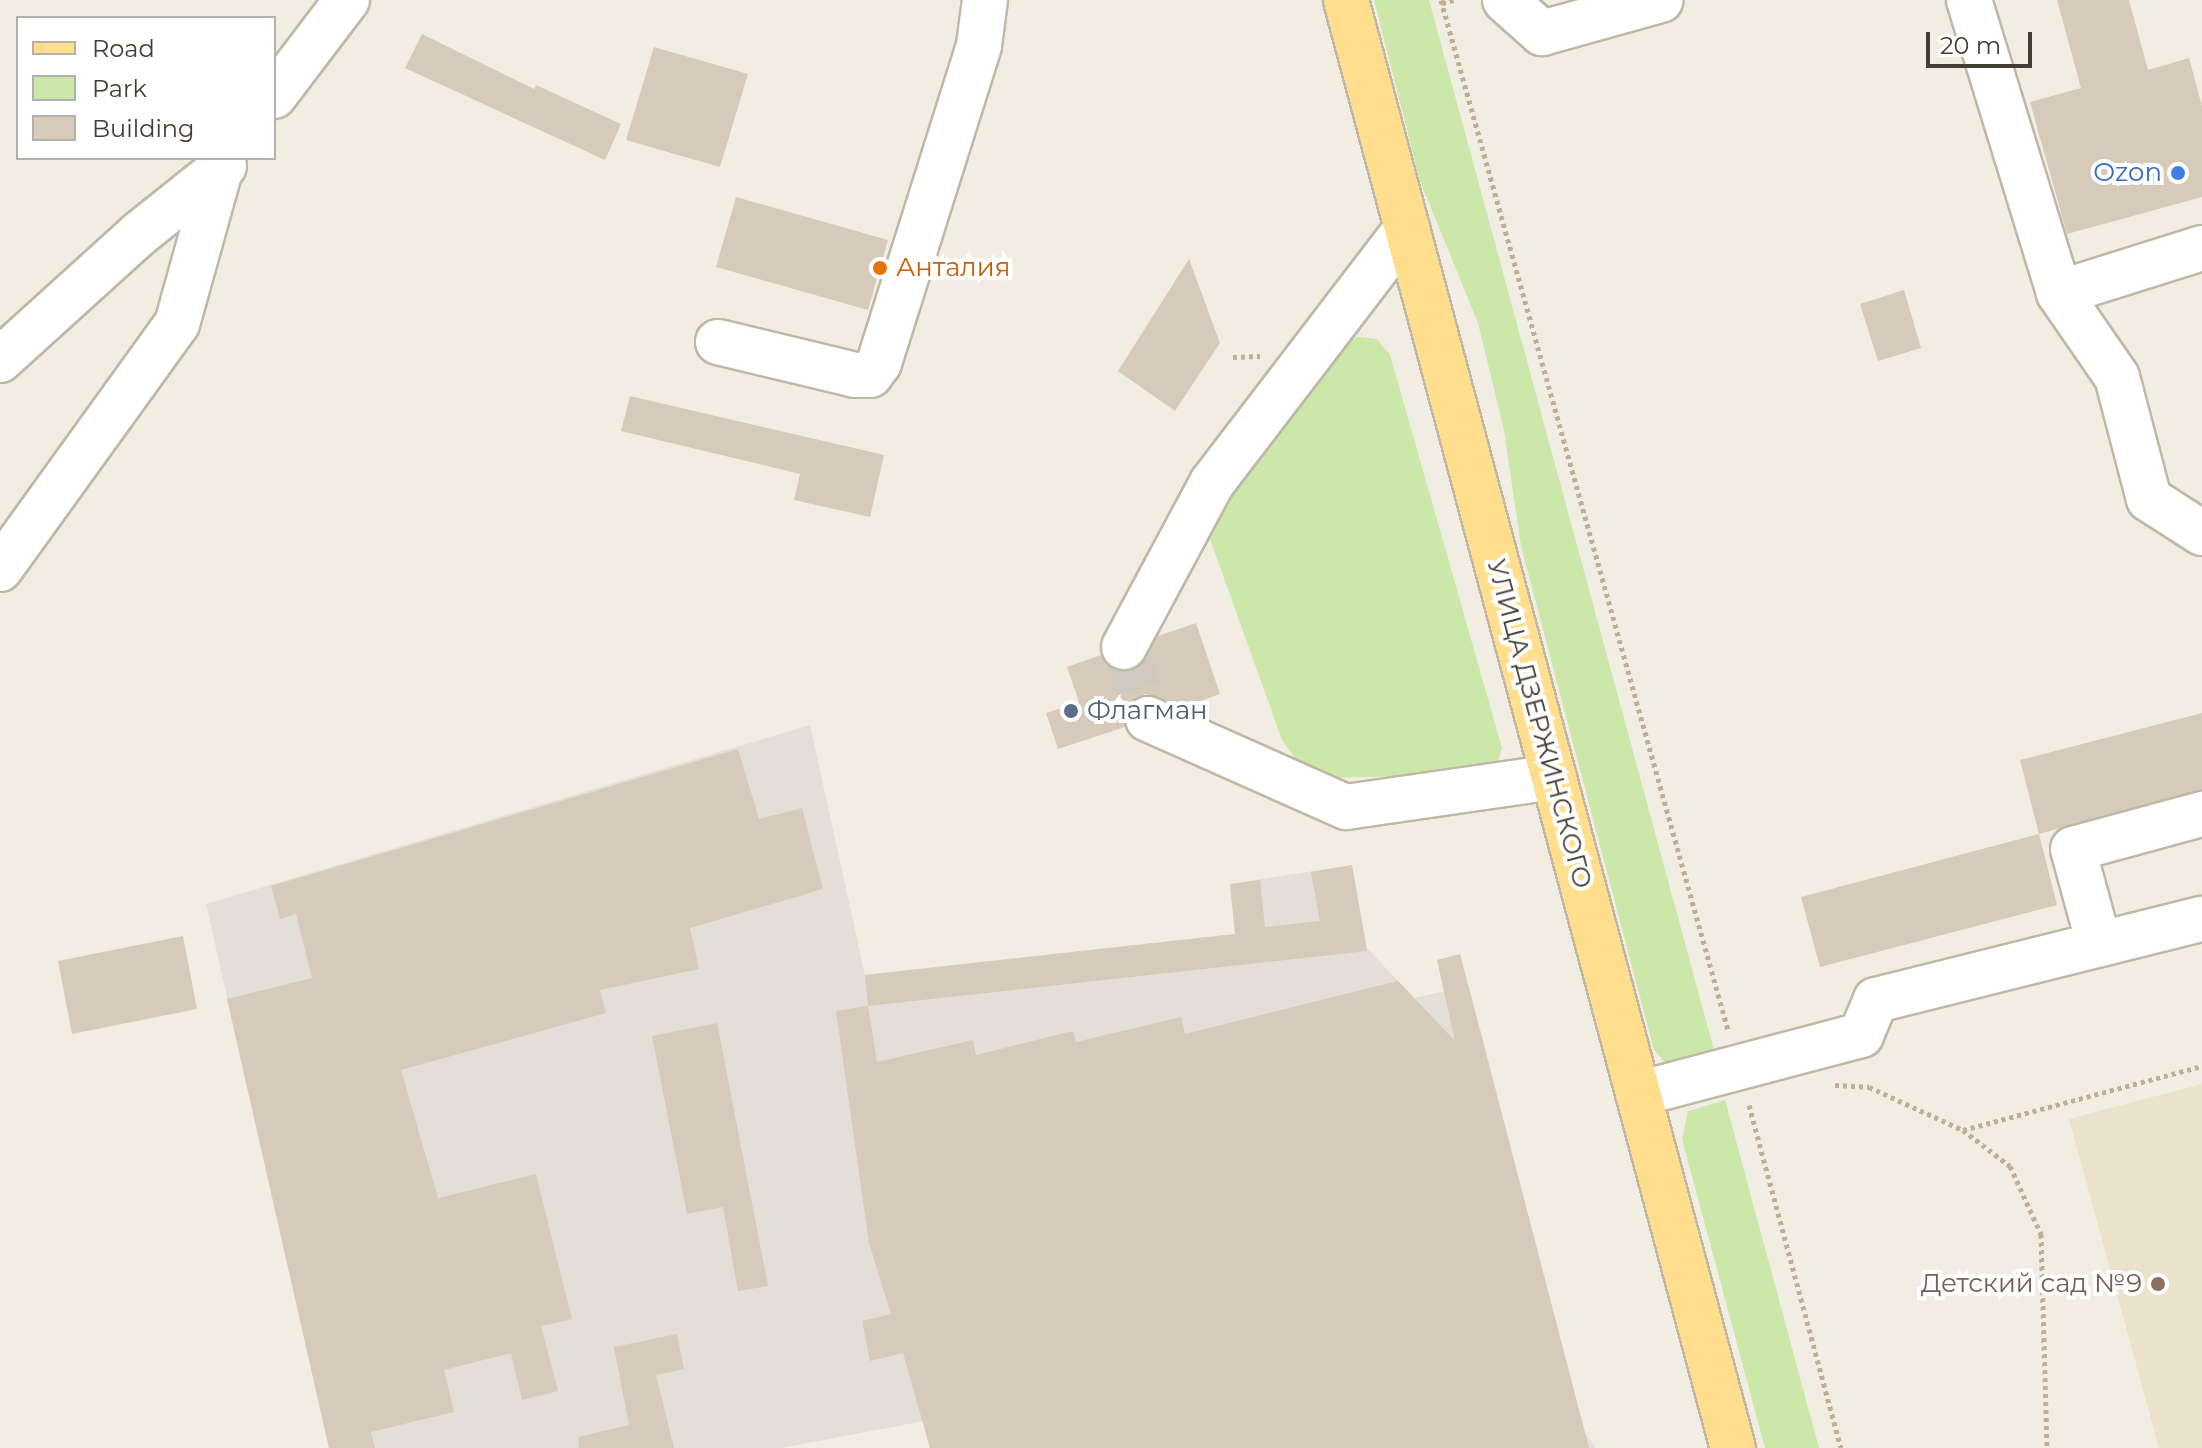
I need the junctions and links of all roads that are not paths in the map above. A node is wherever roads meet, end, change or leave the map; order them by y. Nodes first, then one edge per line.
1 (347, 0) edge
2 (985, 0) edge
3 (1346, 0) edge
4 (1505, 0) edge
5 (1661, 0) edge
6 (1969, 0) edge
7 (276, 93) edge
8 (224, 166) edge
9 (1407, 228) junction
10 (2202, 248) edge
11 (2059, 293) junction
12 (718, 342) dead end
13 (0, 360) edge
14 (2202, 533) edge
15 (0, 569) edge
16 (1124, 647) dead end
17 (1148, 719) dead end
18 (1554, 777) junction
19 (2202, 814) edge
20 (2202, 919) edge
21 (2099, 944) junction
22 (1638, 1094) junction
23 (1733, 1448) edge

1 - 7 lane
2 - 12 lane
3 - 9 main road, УЛИЦА ДЗЕРЖИНСКОГО
4 - 5 lane
6 - 11 lane
8 - 13 lane
8 - 15 lane
9 - 16 lane
9 - 18 main road, УЛИЦА ДЗЕРЖИНСКОГО
10 - 11 lane
11 - 14 lane
17 - 18 lane
18 - 22 main road, УЛИЦА ДЗЕРЖИНСКОГО
19 - 21 lane
20 - 21 lane
21 - 22 lane
22 - 23 main road, УЛИЦА ДЗЕРЖИНСКОГО

